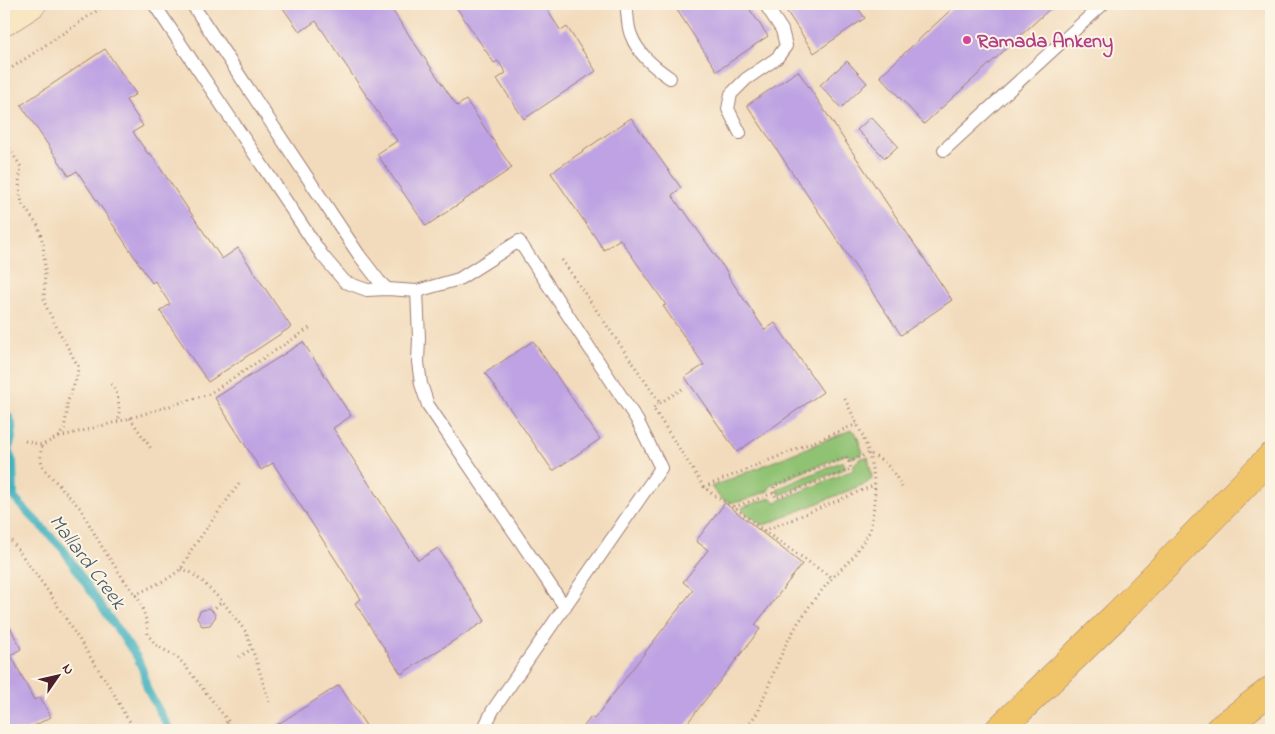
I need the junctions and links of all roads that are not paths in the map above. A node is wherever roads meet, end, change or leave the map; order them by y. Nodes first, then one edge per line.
1 (32, 4) edge
2 (154, 4) edge
3 (192, 4) edge
4 (626, 4) edge
5 (764, 4) edge
6 (1103, 4) edge
7 (4, 22) edge
8 (670, 78) dead end
9 (740, 133) dead end
10 (944, 150) dead end
11 (387, 289) junction
12 (417, 292) junction
13 (1271, 457) edge
14 (565, 607) junction
15 (1271, 690) edge
16 (484, 730) edge
17 (999, 730) edge
18 (1219, 730) edge

1 - 7 main road
2 - 11 lane
3 - 11 lane
4 - 8 lane
5 - 9 lane
6 - 10 lane
11 - 12 lane
12 - 14 lane
12 - 14 lane
13 - 17 highway
14 - 16 lane
15 - 18 highway

